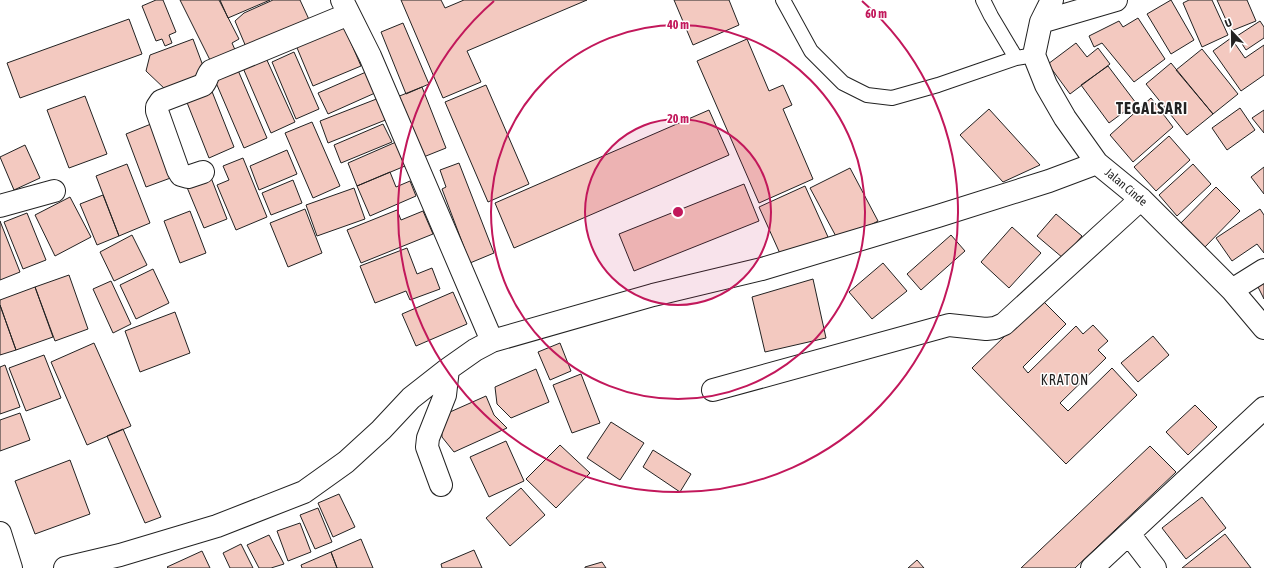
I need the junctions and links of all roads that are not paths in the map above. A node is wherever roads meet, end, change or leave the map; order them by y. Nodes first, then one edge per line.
1 (783, 0) edge
2 (984, 0) edge
3 (1052, 0) edge
4 (1116, 0) edge
5 (345, 7) edge
6 (1041, 22) junction
7 (1025, 57) junction
8 (1097, 163) junction
9 (203, 172) dead end
10 (54, 190) dead end
11 (1141, 199) junction
12 (0, 206) edge
13 (1264, 270) edge
14 (1232, 290) junction
15 (1264, 328) edge
16 (492, 341) junction
17 (447, 380) junction
18 (713, 390) dead end
19 (1264, 408) edge
20 (441, 485) dead end
21 (1129, 534) junction
22 (66, 568) edge
23 (1092, 568) edge
24 (1155, 568) edge

1 - 7 lane
2 - 7 lane
3 - 6 street
4 - 6 street
5 - 9 street
5 - 16 street
6 - 7 street
7 - 8 street, Jalan Cinde
8 - 11 street, Jalan Cinde
8 - 16 street
10 - 12 street
11 - 14 street, Jalan Cinde
11 - 18 street
13 - 14 street
14 - 15 street, Jalan Cinde
16 - 17 street
17 - 20 street
17 - 22 street
19 - 21 street
21 - 23 street
21 - 24 street

